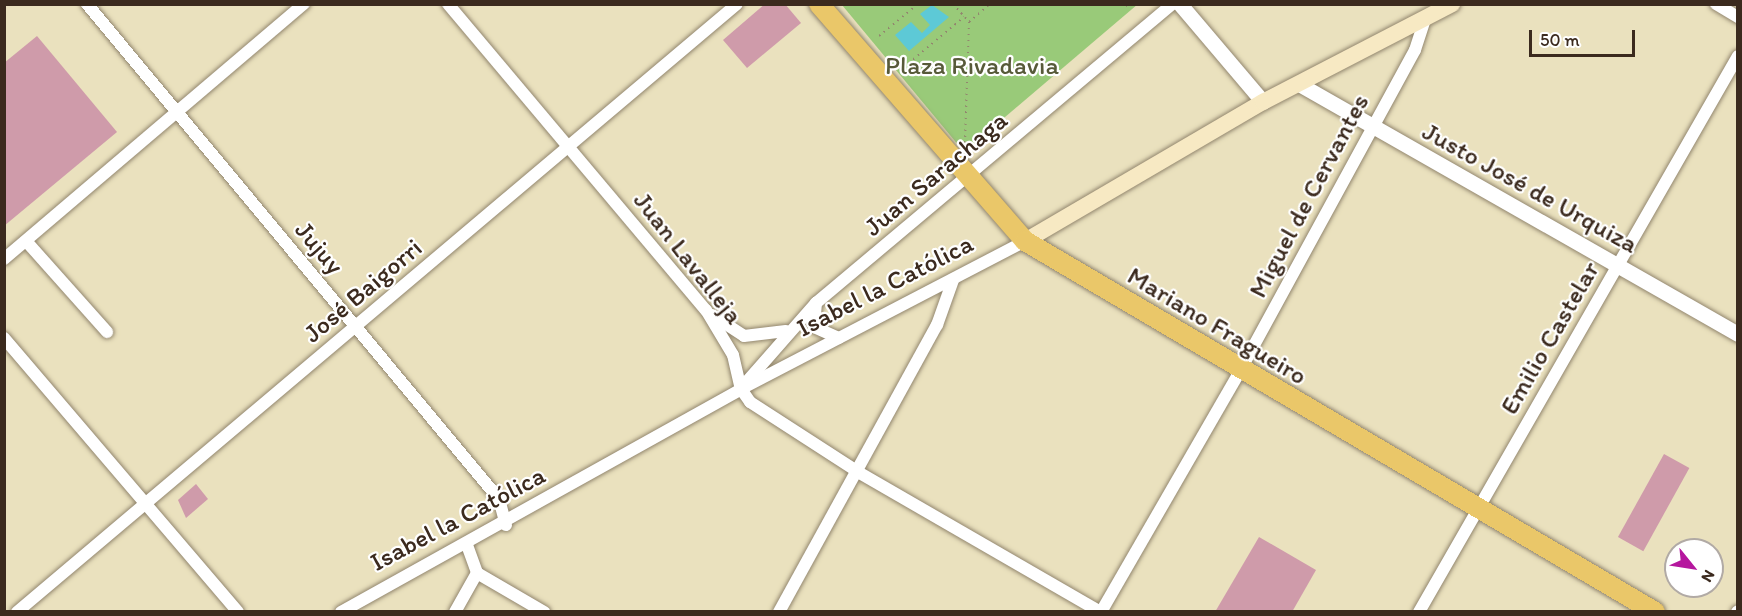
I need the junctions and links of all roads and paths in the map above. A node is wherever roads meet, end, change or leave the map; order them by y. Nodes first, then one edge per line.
1 (87, 4) edge
2 (304, 4) edge
3 (448, 4) edge
4 (737, 4) edge
5 (819, 4) edge
6 (918, 4) edge
7 (953, 4) edge
8 (990, 4) edge
9 (1120, 4) edge
10 (1172, 4) edge
11 (1180, 4) edge
12 (1452, 4) edge
13 (1716, 4) edge
14 (1128, 6) edge
15 (964, 17) junction
16 (1737, 17) edge
17 (1425, 19) junction
18 (969, 22) junction
19 (879, 36) dead end
20 (1737, 56) edge
21 (904, 68) dead end
22 (1299, 84) junction
23 (1263, 102) junction
24 (177, 113) junction
25 (1371, 127) junction
26 (966, 143) dead end
27 (569, 147) junction
28 (968, 178) junction
29 (26, 241) junction
30 (1025, 242) junction
31 (4, 259) edge
32 (1618, 265) junction
33 (953, 280) junction
34 (816, 303) junction
35 (706, 310) junction
36 (355, 327) junction
37 (786, 331) junction
38 (107, 332) dead end
39 (1737, 334) edge
40 (4, 338) edge
41 (839, 338) junction
42 (1240, 371) junction
43 (741, 389) junction
44 (858, 472) junction
45 (146, 504) junction
46 (1478, 510) junction
47 (506, 525) junction
48 (467, 545) junction
49 (477, 573) junction
50 (16, 612) edge
51 (237, 612) edge
52 (341, 612) edge
53 (455, 612) edge
54 (544, 612) edge
55 (779, 612) edge
56 (1101, 612) edge
57 (1419, 612) edge
58 (1655, 612) edge

1 - 24 street, Jujuy
2 - 24 street
3 - 27 street, Juan Lavalleja
4 - 27 street, José Baigorri
5 - 28 main road, Mariano Fragueiro
6 - 19 path
7 - 15 path
8 - 18 path
9 - 14 path
10 - 28 street, Juan Sarachaga
11 - 23 street
12 - 17 main road, Isabel la Católica
13 - 16 street
15 - 18 path
15 - 21 path
17 - 22 main road, Isabel la Católica
17 - 25 street, Miguel de Cervantes
18 - 26 path
20 - 32 street, Emilio Castelar
22 - 23 main road, Isabel la Católica
22 - 25 street, Justo José de Urquiza
23 - 30 main road, Isabel la Católica
24 - 29 street
24 - 36 street, Jujuy
25 - 32 street, Justo José de Urquiza
25 - 42 street, Miguel de Cervantes
27 - 35 street, Juan Lavalleja
27 - 36 street, José Baigorri
28 - 30 main road, Mariano Fragueiro
28 - 34 street, Juan Sarachaga
29 - 31 street
29 - 38 street
30 - 33 street, Isabel la Católica
30 - 42 main road, Mariano Fragueiro
32 - 39 street, Justo José de Urquiza
32 - 46 street, Emilio Castelar
33 - 41 street, Isabel la Católica
33 - 44 street
34 - 37 street, Juan Sarachaga
34 - 41 street
35 - 37 street
35 - 43 street, Juan Lavalleja
36 - 45 street, José Baigorri
36 - 47 street, Jujuy
37 - 43 street, Juan Sarachaga
40 - 45 street
41 - 43 street, Isabel la Católica
42 - 46 main road, Mariano Fragueiro
42 - 56 street, Miguel de Cervantes
43 - 44 street
43 - 47 street, Isabel la Católica
44 - 55 street
44 - 56 street
45 - 50 street, José Baigorri
45 - 51 street
46 - 57 street, Emilio Castelar
46 - 58 main road, Mariano Fragueiro
47 - 48 street, Isabel la Católica
48 - 49 street
48 - 52 street, Isabel la Católica
49 - 53 street
49 - 54 street

